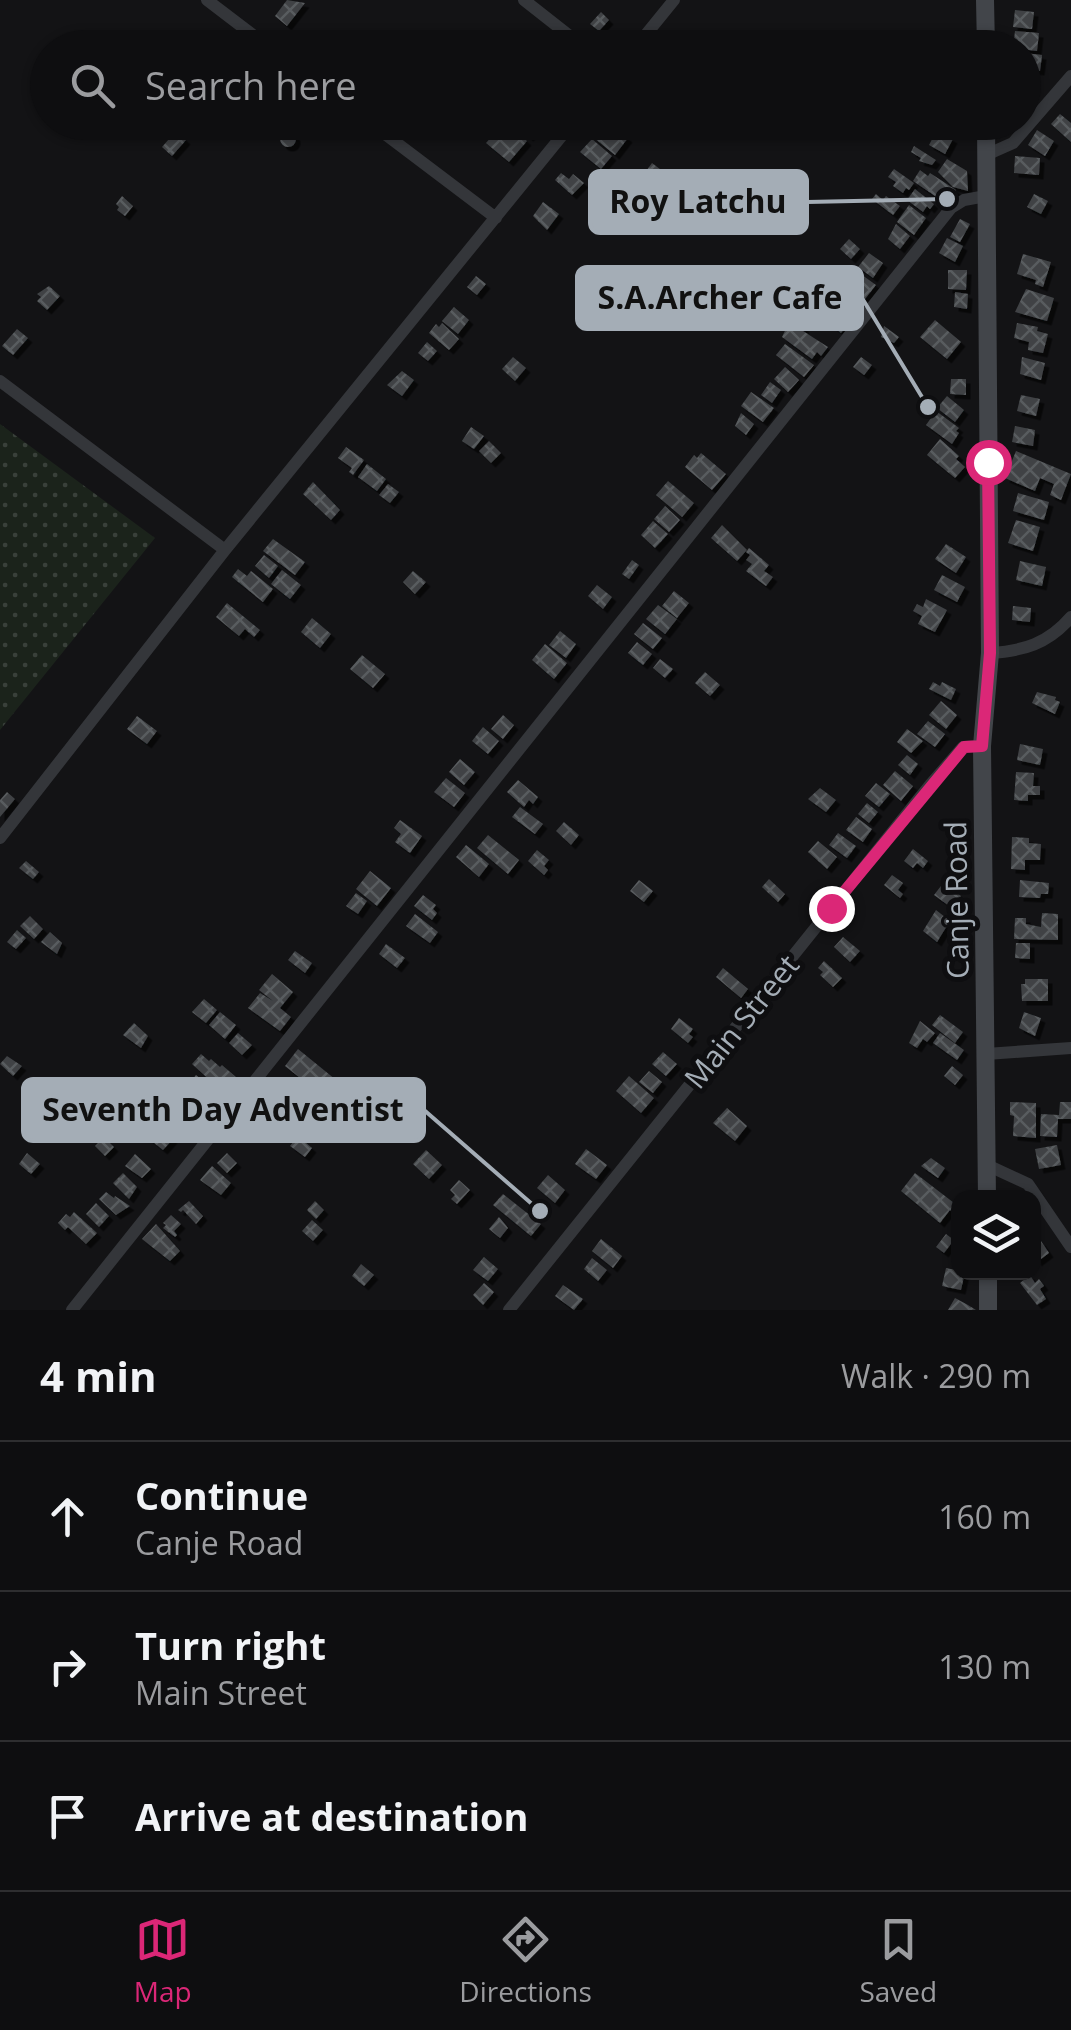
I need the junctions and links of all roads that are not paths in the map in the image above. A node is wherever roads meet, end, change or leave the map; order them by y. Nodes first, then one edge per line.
1 (207, 0) edge
2 (524, 0) edge
3 (674, 0) edge
4 (985, 0) edge
5 (246, 30) edge
6 (562, 30) edge
7 (649, 30) edge
8 (986, 30) edge
9 (1071, 76) edge
10 (1041, 111) edge
11 (394, 140) edge
12 (559, 140) edge
13 (986, 140) edge
14 (1016, 140) edge
15 (986, 155) junction
16 (986, 196) junction
17 (496, 218) junction
18 (0, 381) edge
19 (225, 550) junction
20 (1071, 617) edge
21 (990, 653) junction
22 (982, 746) junction
23 (0, 838) edge
24 (1071, 1048) edge
25 (986, 1054) junction
26 (987, 1164) junction
27 (987, 1190) edge
28 (1071, 1247) edge
29 (988, 1280) edge
30 (72, 1310) edge
31 (509, 1310) edge
32 (988, 1310) edge

1 - 5 street
2 - 6 street
3 - 7 street
4 - 8 street
9 - 10 street
11 - 17 street
12 - 17 street
13 - 15 street, Canje Road
14 - 15 street
15 - 16 street, Canje Road
16 - 21 street, Canje Road
16 - 30 street
17 - 19 street
18 - 19 street
19 - 23 street
20 - 21 street
21 - 22 street, Canje Road
22 - 25 street, Canje Road
22 - 31 street, Main Street
24 - 25 street
25 - 26 street, Canje Road
26 - 27 street, Canje Road
26 - 28 street
29 - 32 street

